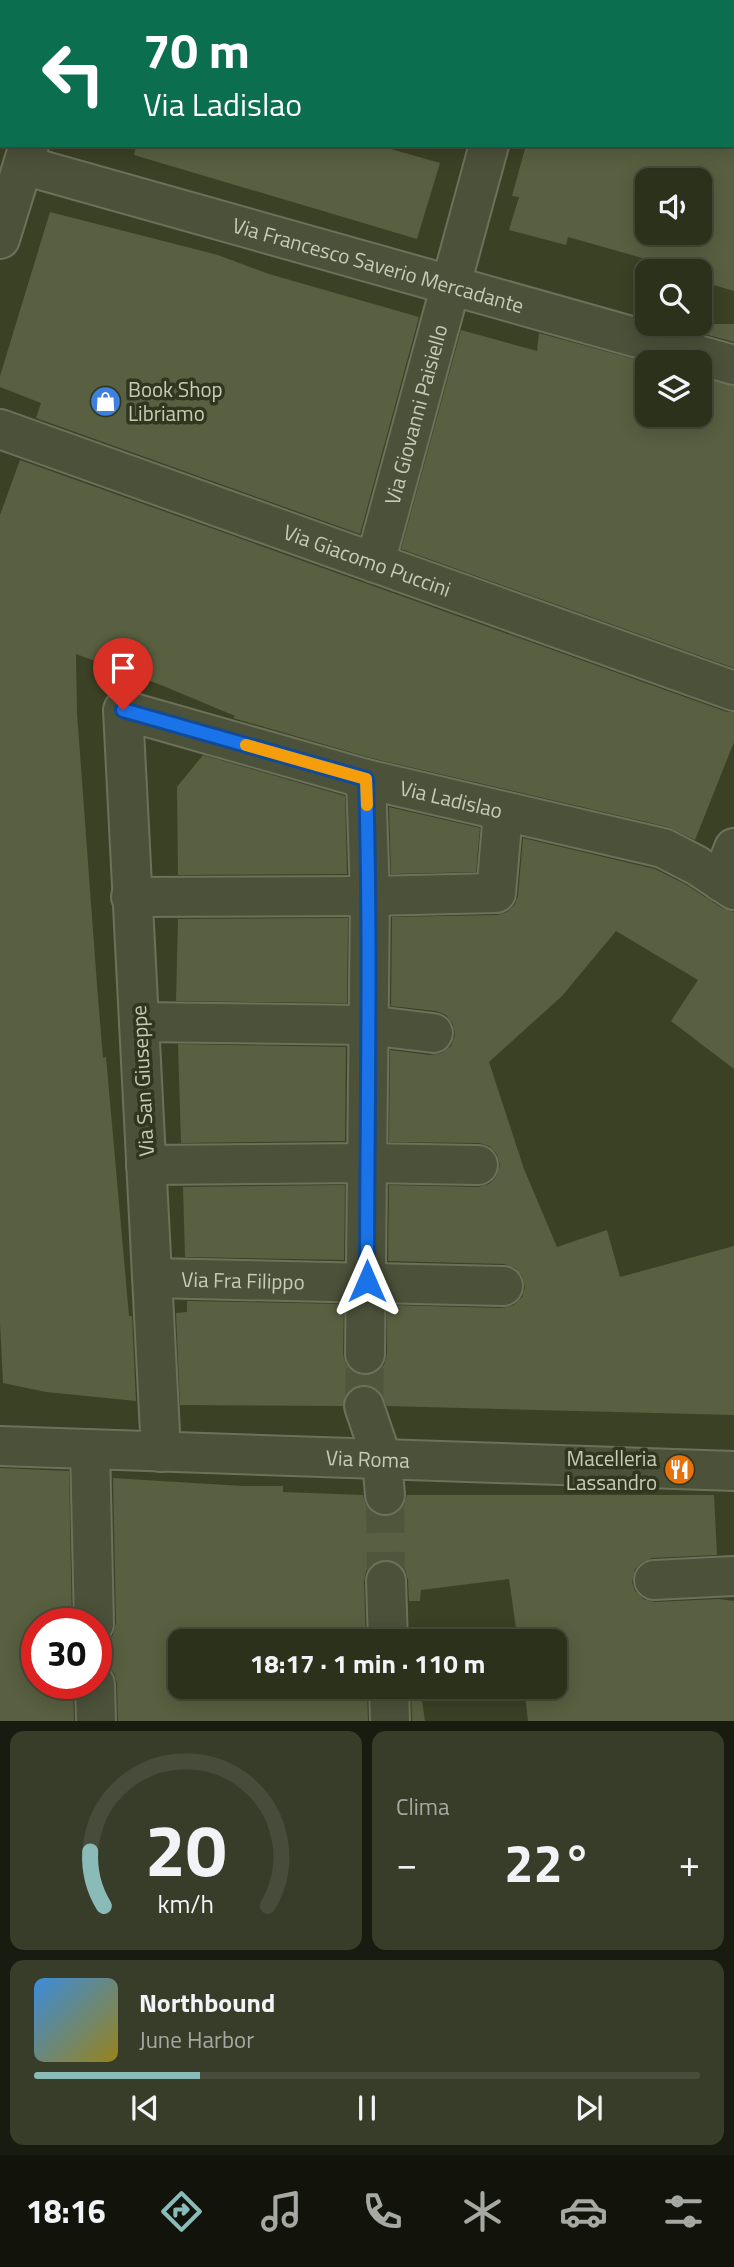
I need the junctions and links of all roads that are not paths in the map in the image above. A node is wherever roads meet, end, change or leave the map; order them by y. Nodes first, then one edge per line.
1 (488, 147) edge
2 (27, 151) edge
3 (0, 239) edge
4 (450, 285) junction
5 (734, 365) edge
6 (0, 429) edge
7 (375, 562) junction
8 (734, 691) edge
9 (123, 710) joint
10 (366, 779) junction
11 (503, 813) junction
12 (730, 873) edge
13 (131, 897) junction
14 (370, 897) junction
15 (139, 1022) junction
16 (367, 1025) junction
17 (433, 1032) dead end
18 (367, 1163) junction
19 (146, 1165) junction
20 (478, 1165) dead end
21 (152, 1278) junction
22 (367, 1281) junction
23 (503, 1286) dead end
24 (365, 1354) tunnel mouth
25 (364, 1406) tunnel mouth
26 (0, 1446) edge
27 (90, 1449) junction
28 (161, 1452) junction
29 (734, 1471) edge
30 (384, 1477) junction
31 (734, 1576) edge
32 (654, 1580) dead end
33 (386, 1581) tunnel mouth
34 (94, 1608) edge
35 (388, 1629) edge
36 (95, 1699) edge
37 (389, 1699) edge
38 (96, 1721) edge
39 (390, 1721) edge

1 - 4 street, Via Giovanni Paisiello
2 - 3 street
2 - 4 street, Via Francesco Saverio Mercadante
4 - 5 street, Via Francesco Saverio Mercadante
4 - 7 street, Via Giovanni Paisiello
6 - 7 street, Via Giacomo Puccini
7 - 8 street, Via Giacomo Puccini
9 - 10 street, Via Ladislao
9 - 13 street, Via San Giuseppe
10 - 11 street, Via Ladislao
10 - 14 street
11 - 12 street, Via Ladislao
11 - 14 street
13 - 14 street
13 - 15 street, Via San Giuseppe
14 - 16 street
15 - 16 street
15 - 19 street, Via San Giuseppe
16 - 17 street
16 - 18 street
18 - 19 street
18 - 20 street
18 - 22 street
19 - 21 street, Via San Giuseppe
21 - 22 street, Via Fra Filippo
21 - 28 street, Via San Giuseppe
22 - 23 street, Via Fra Filippo
22 - 24 street
25 - 30 street
26 - 27 street, Via Roma
27 - 28 street, Via Roma
27 - 34 street
28 - 30 street, Via Roma
29 - 30 street, Via Roma
31 - 32 street
33 - 35 street
36 - 38 street
37 - 39 street

